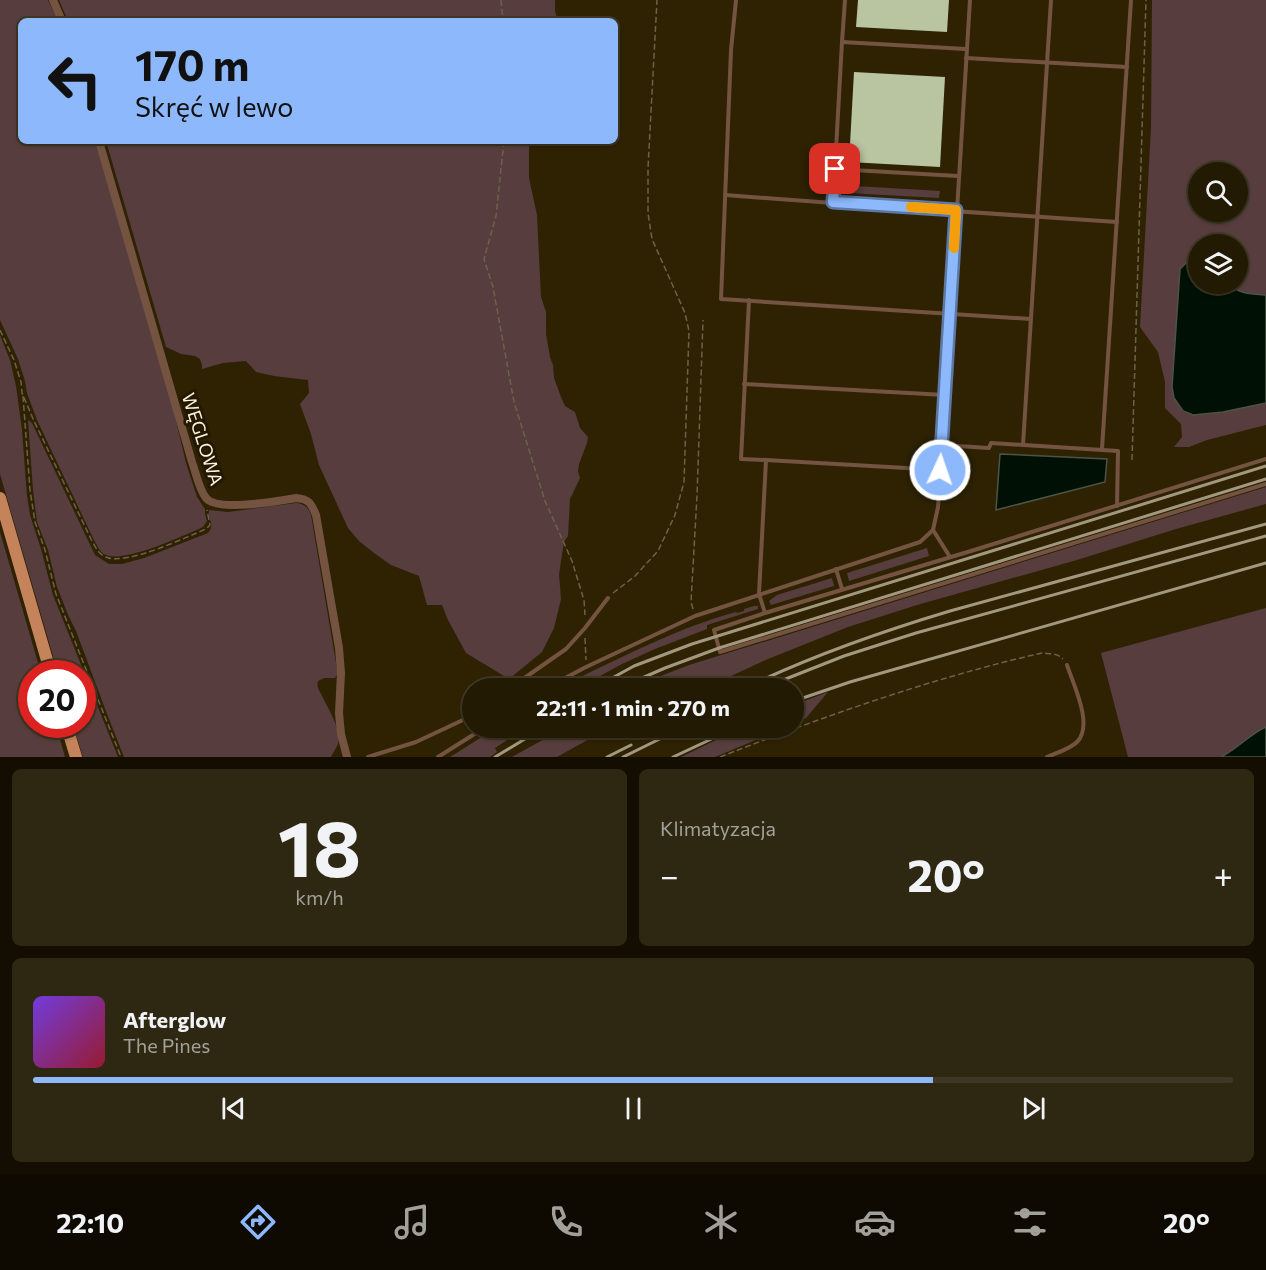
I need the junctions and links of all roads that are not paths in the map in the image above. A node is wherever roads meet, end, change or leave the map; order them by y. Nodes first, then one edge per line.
1 (54, 0) edge
2 (736, 0) edge
3 (845, 0) edge
4 (970, 0) edge
5 (1051, 0) edge
6 (1131, 0) edge
7 (61, 18) edge
8 (842, 42) junction
9 (966, 49) junction
10 (966, 58) junction
11 (1047, 63) junction
12 (1127, 67) junction
13 (100, 144) edge
14 (835, 169) junction
15 (958, 176) junction
16 (725, 195) junction
17 (833, 202) junction
18 (956, 210) junction
19 (1038, 216) junction
20 (1117, 222) junction
21 (748, 300) junction
22 (950, 314) junction
23 (1031, 320) junction
24 (744, 384) junction
25 (945, 395) junction
26 (942, 445) junction
27 (1023, 445) junction
28 (1102, 449) junction
29 (1266, 459) edge
30 (766, 460) junction
31 (940, 470) junction
32 (1266, 484) edge
33 (0, 498) edge
34 (1117, 506) junction
35 (933, 530) junction
36 (951, 557) junction
37 (836, 569) junction
38 (842, 589) junction
39 (759, 594) junction
40 (608, 598) road end
41 (765, 613) junction
42 (47, 660) edge
43 (1067, 665) road end
44 (524, 678) edge
45 (565, 678) edge
46 (462, 720) edge
47 (70, 738) edge
48 (468, 738) edge
49 (75, 757) edge
50 (347, 757) edge
51 (368, 757) edge
52 (438, 757) edge
53 (1047, 757) edge

1 - 7 street
2 - 16 lane
3 - 8 lane
4 - 9 lane
5 - 11 lane
6 - 12 lane
8 - 9 lane
8 - 14 lane
9 - 10 lane
10 - 11 lane
10 - 15 lane
11 - 12 lane
11 - 19 lane
12 - 20 lane
13 - 50 street, WĘGLOWA
14 - 15 lane
14 - 17 lane
15 - 18 lane
16 - 17 lane
16 - 21 lane
17 - 18 lane
18 - 19 lane
18 - 22 lane
19 - 20 lane
19 - 23 lane
20 - 28 lane
21 - 22 lane
21 - 24 lane
22 - 23 lane
22 - 25 lane
23 - 27 lane
24 - 25 lane
24 - 30 lane
25 - 26 lane
26 - 27 lane
26 - 31 lane
27 - 28 lane
28 - 34 lane
29 - 34 lane
30 - 31 lane
30 - 39 lane
31 - 35 lane
32 - 41 lane
33 - 42 main road
34 - 36 lane
35 - 36 lane
35 - 37 lane
36 - 38 lane
37 - 38 lane
37 - 39 lane
38 - 41 lane
39 - 41 lane
39 - 45 lane
40 - 44 lane
43 - 53 lane
46 - 51 lane
47 - 49 main road
48 - 52 lane

